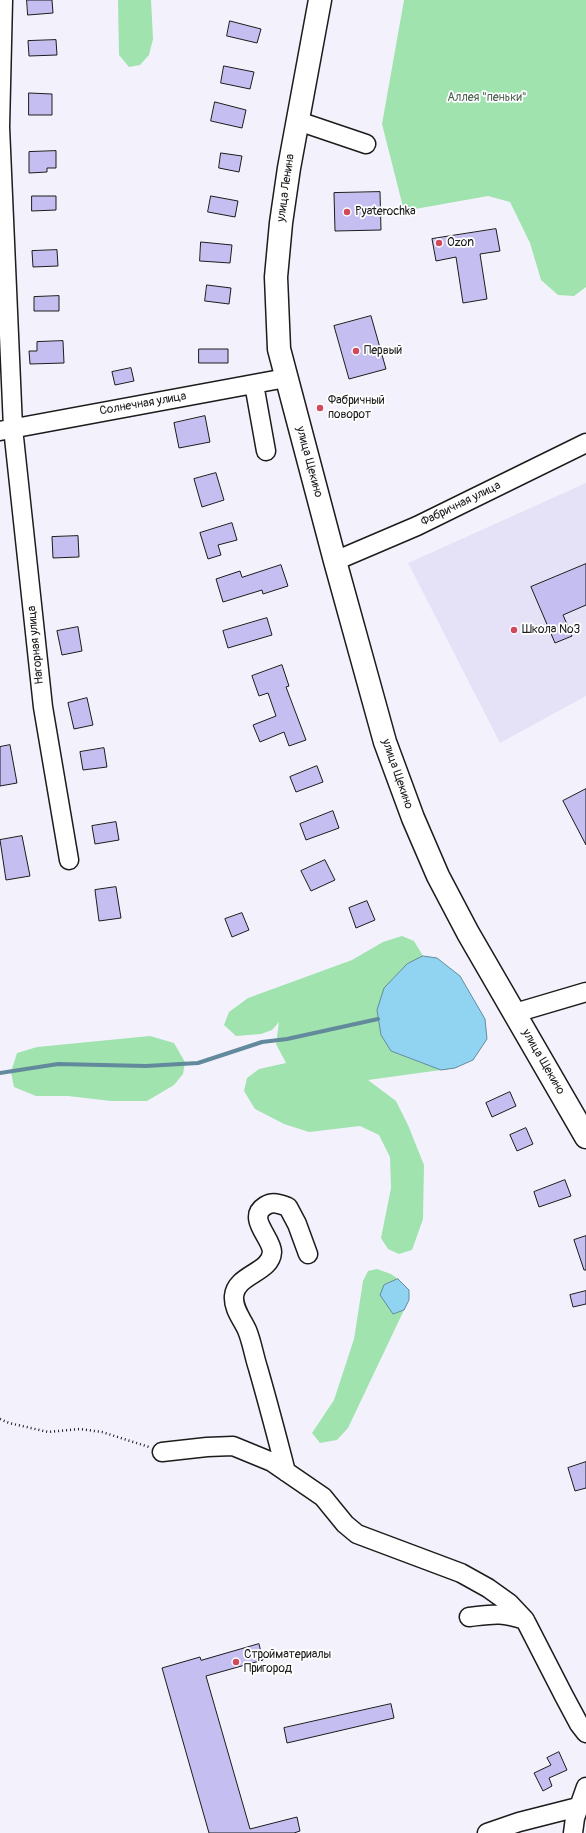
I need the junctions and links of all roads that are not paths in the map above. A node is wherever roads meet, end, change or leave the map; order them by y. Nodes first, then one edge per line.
1 (3, 0) edge
2 (320, 0) edge
3 (298, 121) junction
4 (0, 127) edge
5 (366, 144) dead end
6 (286, 378) junction
7 (254, 384) junction
8 (7, 429) edge
9 (586, 443) edge
10 (266, 451) dead end
11 (335, 561) junction
12 (69, 860) dead end
13 (584, 995) edge
14 (515, 1013) junction
15 (586, 1137) edge
16 (308, 1254) dead end
17 (162, 1452) road end
18 (286, 1472) junction
19 (470, 1617) dead end
20 (525, 1620) junction
21 (586, 1733) edge
22 (586, 1787) edge
23 (578, 1807) junction
24 (487, 1833) edge
25 (573, 1833) edge

1 - 4 street, Нагорная улица
2 - 3 main road, улица Ленина
3 - 5 street
3 - 6 main road, улица Ленина
4 - 8 street, Нагорная улица
6 - 7 street, Солнечная улица
6 - 11 main road, улица Щекино
7 - 8 street, Солнечная улица
7 - 10 street
8 - 12 street, Нагорная улица
9 - 11 street, Фабричная улица
11 - 14 main road, улица Щекино
13 - 14 street
14 - 15 main road, улица Щекино
16 - 18 street
17 - 18 street
18 - 20 street
19 - 20 street
20 - 21 street
22 - 23 street
23 - 24 street
23 - 25 street

